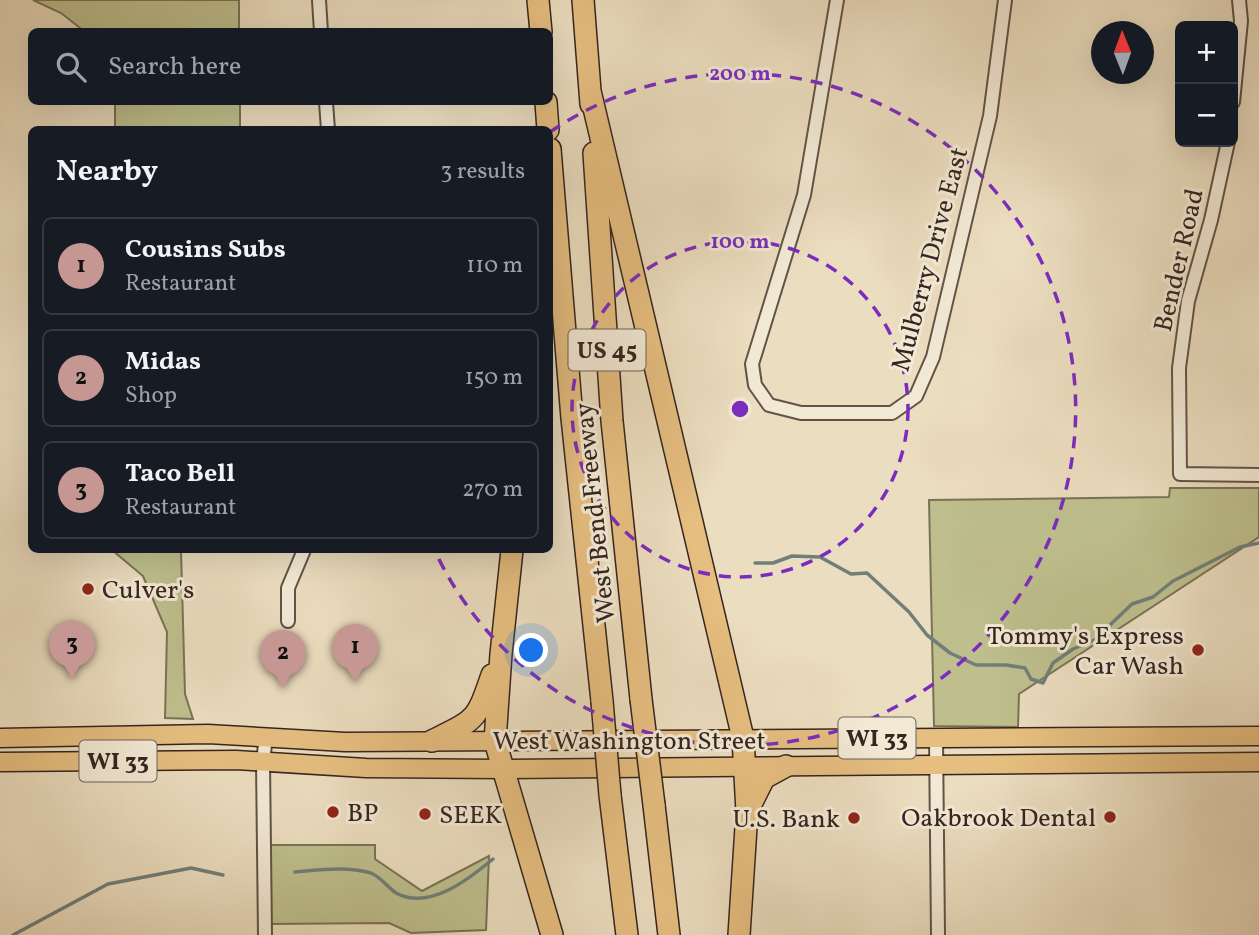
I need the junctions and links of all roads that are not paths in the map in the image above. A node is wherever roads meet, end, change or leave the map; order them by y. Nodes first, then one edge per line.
1 (319, 0) edge
2 (538, 0) edge
3 (583, 0) edge
4 (837, 0) edge
5 (1005, 0) edge
6 (1239, 0) edge
7 (321, 28) edge
8 (541, 28) edge
9 (1235, 84) edge
10 (590, 91) junction
11 (326, 105) edge
12 (327, 126) edge
13 (1227, 147) edge
14 (553, 186) edge
15 (1259, 475) edge
16 (303, 553) edge
17 (512, 553) edge
18 (288, 621) dead end
19 (501, 654) junction
20 (266, 736) junction
21 (1259, 736) edge
22 (0, 738) edge
23 (743, 738) junction
24 (936, 738) junction
25 (432, 741) junction
26 (495, 741) junction
27 (0, 762) edge
28 (263, 762) junction
29 (1259, 762) edge
30 (786, 765) junction
31 (937, 765) junction
32 (746, 766) junction
33 (503, 769) junction
34 (747, 812) junction
35 (265, 935) edge
36 (552, 935) edge
37 (627, 935) edge
38 (669, 935) edge
39 (739, 935) edge
40 (938, 935) edge

1 - 7 street
2 - 8 highway
3 - 10 highway, West Bend Freeway / US 45
4 - 5 street, Mulberry Drive East
6 - 9 street
10 - 23 highway
10 - 38 highway, West Bend Freeway / US 45, bridge
11 - 12 street
13 - 15 street, Bender Road
14 - 37 highway, West Bend Freeway / US 45, bridge
16 - 18 street
17 - 19 highway
19 - 25 highway
19 - 26 highway
20 - 22 main road, West Washington Street / WI 33
20 - 25 main road, West Washington Street / WI 33
20 - 28 street
21 - 24 main road, West Washington Street / WI 33
23 - 24 main road, West Washington Street / WI 33
23 - 26 main road, West Washington Street / WI 33
23 - 32 highway
24 - 31 street
25 - 26 main road, West Washington Street / WI 33
26 - 33 highway
27 - 28 main road, West Washington Street / WI 33
28 - 33 main road, West Washington Street / WI 33
28 - 35 street
29 - 31 main road, West Washington Street / WI 33
30 - 31 main road, West Washington Street / WI 33
30 - 32 main road, West Washington Street / WI 33
30 - 34 highway
31 - 40 street
32 - 33 main road, West Washington Street / WI 33
32 - 34 highway
33 - 36 highway
34 - 39 highway

